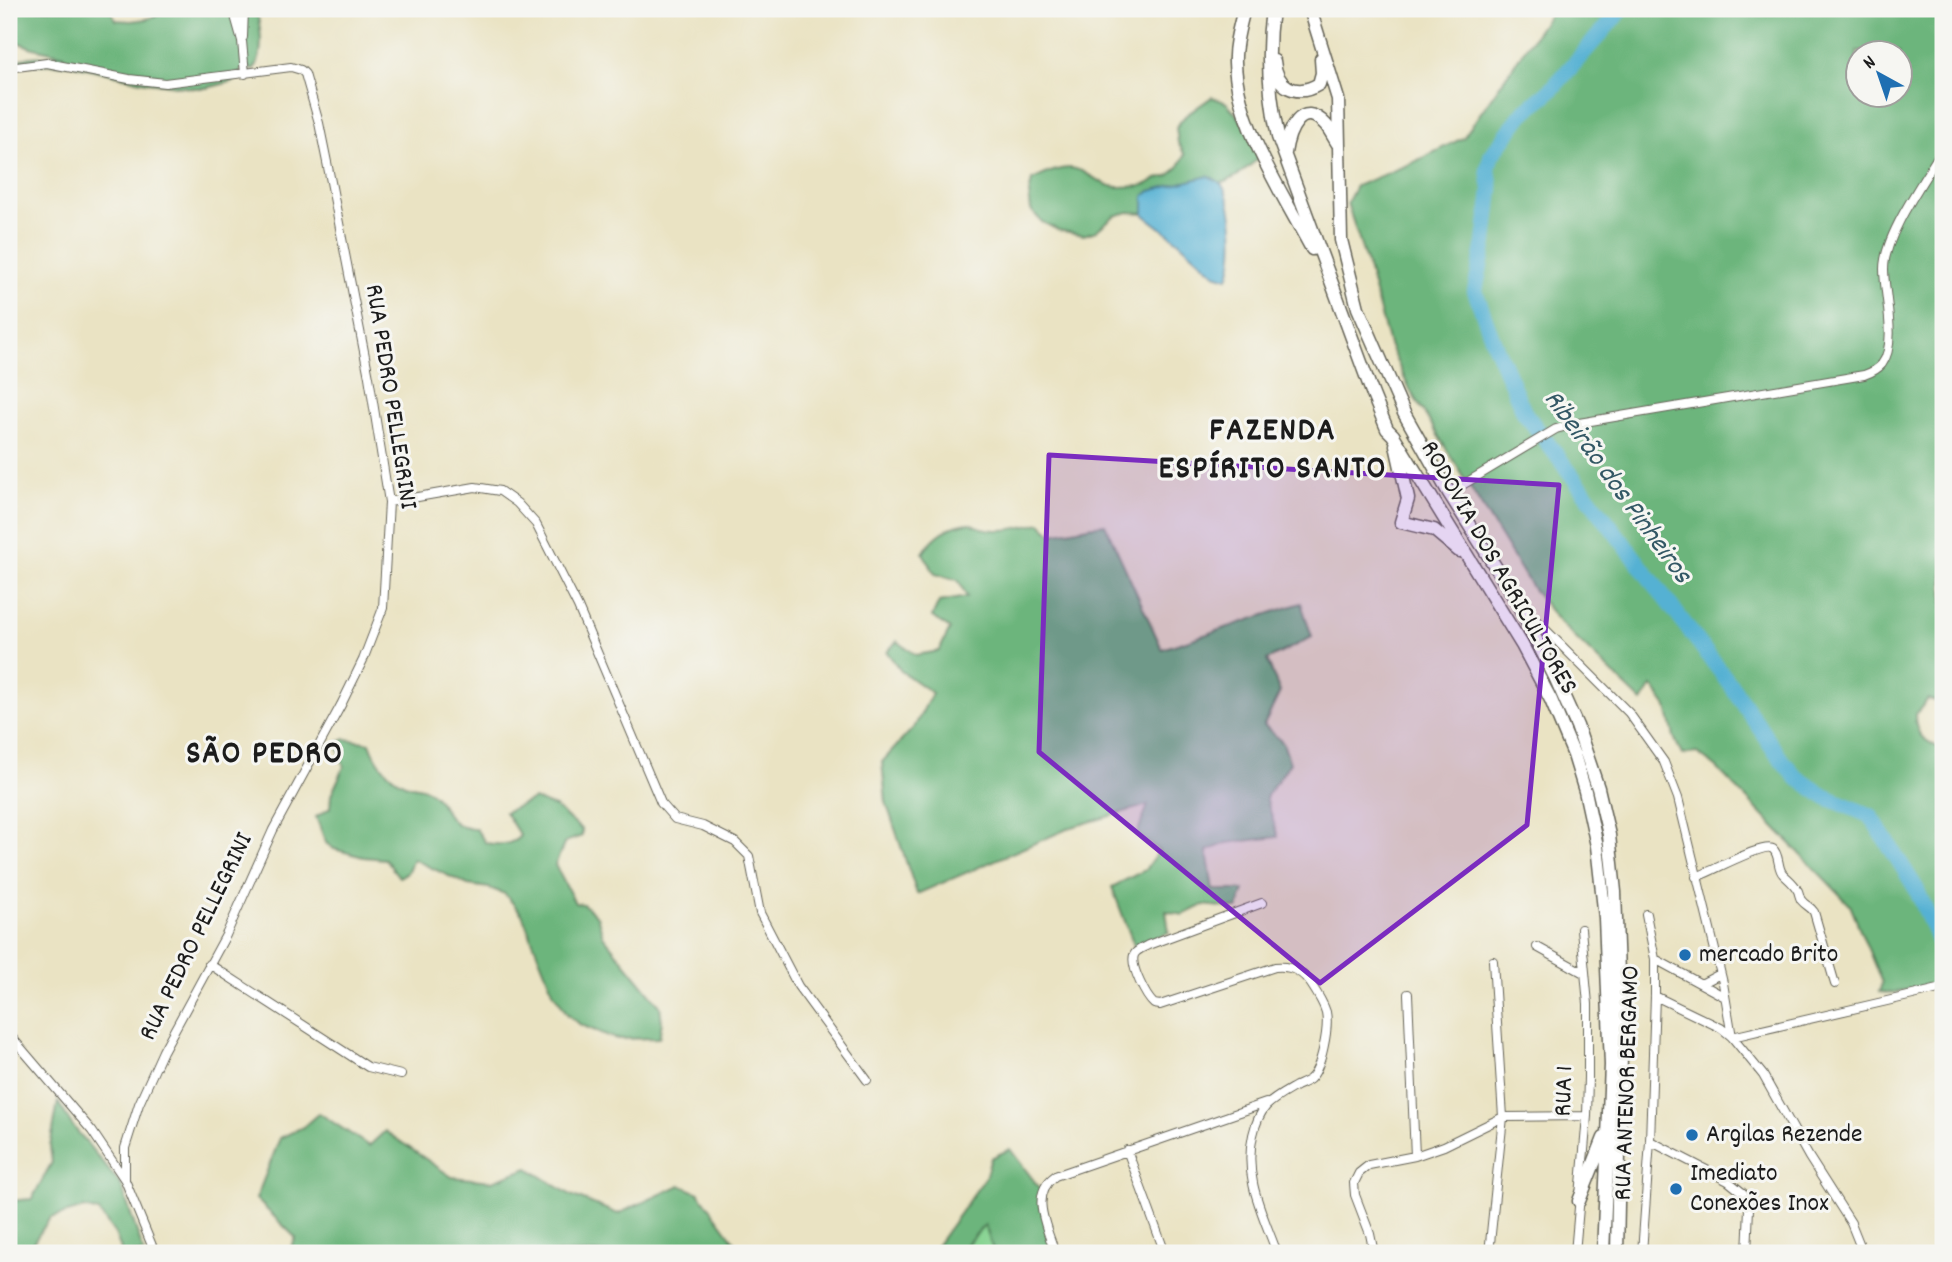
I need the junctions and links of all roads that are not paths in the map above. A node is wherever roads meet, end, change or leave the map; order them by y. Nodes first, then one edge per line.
1 (233, 9) edge
2 (244, 9) edge
3 (1244, 9) edge
4 (1310, 9) edge
5 (1271, 14) edge
6 (1319, 33) junction
7 (242, 41) junction
8 (9, 68) edge
9 (245, 74) junction
10 (1338, 144) junction
11 (1943, 148) edge
12 (1284, 157) junction
13 (1337, 296) junction
14 (1393, 435) junction
15 (1449, 493) junction
16 (389, 502) junction
17 (1468, 558) junction
18 (1515, 598) junction
19 (1696, 877) junction
20 (1262, 903) dead end
21 (1646, 914) dead end
22 (1581, 929) dead end
23 (1537, 947) dead end
24 (1655, 959) junction
25 (1493, 961) dead end
26 (209, 964) junction
27 (1584, 973) junction
28 (1720, 974) junction
29 (1701, 984) junction
30 (1835, 984) dead end
31 (1941, 989) edge
32 (1408, 994) dead end
33 (1655, 996) junction
34 (1725, 998) junction
35 (9, 1034) edge
36 (1732, 1037) junction
37 (401, 1075) dead end
38 (867, 1080) dead end
39 (1267, 1103) junction
40 (1587, 1116) junction
41 (1503, 1117) junction
42 (1607, 1132) junction
43 (1650, 1140) junction
44 (1127, 1150) junction
45 (1415, 1156) junction
46 (125, 1181) junction
47 (1578, 1201) junction
48 (155, 1253) edge
49 (1055, 1253) edge
50 (1165, 1253) edge
51 (1277, 1253) edge
52 (1374, 1253) edge
53 (1489, 1253) edge
54 (1575, 1253) edge
55 (1603, 1253) edge
56 (1617, 1253) edge
57 (1642, 1253) edge
58 (1747, 1253) edge
59 (1863, 1253) edge

1 - 7 street
2 - 7 street
3 - 13 main road
4 - 6 main road, RODOVIA DOS AGRICULTORES
5 - 6 main road
5 - 12 main road, RODOVIA DOS AGRICULTORES
6 - 10 main road, RODOVIA DOS AGRICULTORES
7 - 9 street
8 - 9 street
9 - 16 street, RUA PEDRO PELLEGRINI
10 - 12 main road
10 - 15 main road, RODOVIA DOS AGRICULTORES
11 - 15 street
12 - 13 main road, RODOVIA DOS AGRICULTORES
13 - 14 main road, RODOVIA DOS AGRICULTORES
14 - 17 main road, RODOVIA DOS AGRICULTORES
14 - 17 main road
15 - 18 main road, RODOVIA DOS AGRICULTORES
16 - 26 street, RUA PEDRO PELLEGRINI
16 - 38 street
17 - 42 main road, RODOVIA DOS AGRICULTORES
18 - 19 street
18 - 56 main road, RODOVIA DOS AGRICULTORES
19 - 28 street
19 - 30 street
20 - 39 street
21 - 24 street, RUA ANTENOR BERGAMO
22 - 27 street, RUA 1
23 - 27 street
24 - 29 street
24 - 33 street, RUA ANTENOR BERGAMO
25 - 41 street
26 - 37 street
26 - 46 street, RUA PEDRO PELLEGRINI
27 - 40 street, RUA 1
28 - 29 street
28 - 34 street
29 - 34 street
31 - 36 street
32 - 45 street
33 - 36 street
33 - 43 street, RUA ANTENOR BERGAMO
34 - 36 street
35 - 46 street
36 - 59 street
39 - 44 street
39 - 51 street
40 - 41 street
40 - 47 street, RUA 1
41 - 45 street
41 - 53 street
42 - 47 main road
42 - 55 main road, RODOVIA DOS AGRICULTORES
43 - 57 street, RUA ANTENOR BERGAMO
43 - 58 street
44 - 49 street
44 - 50 street
45 - 52 street
46 - 48 street
47 - 54 street, RUA 1

